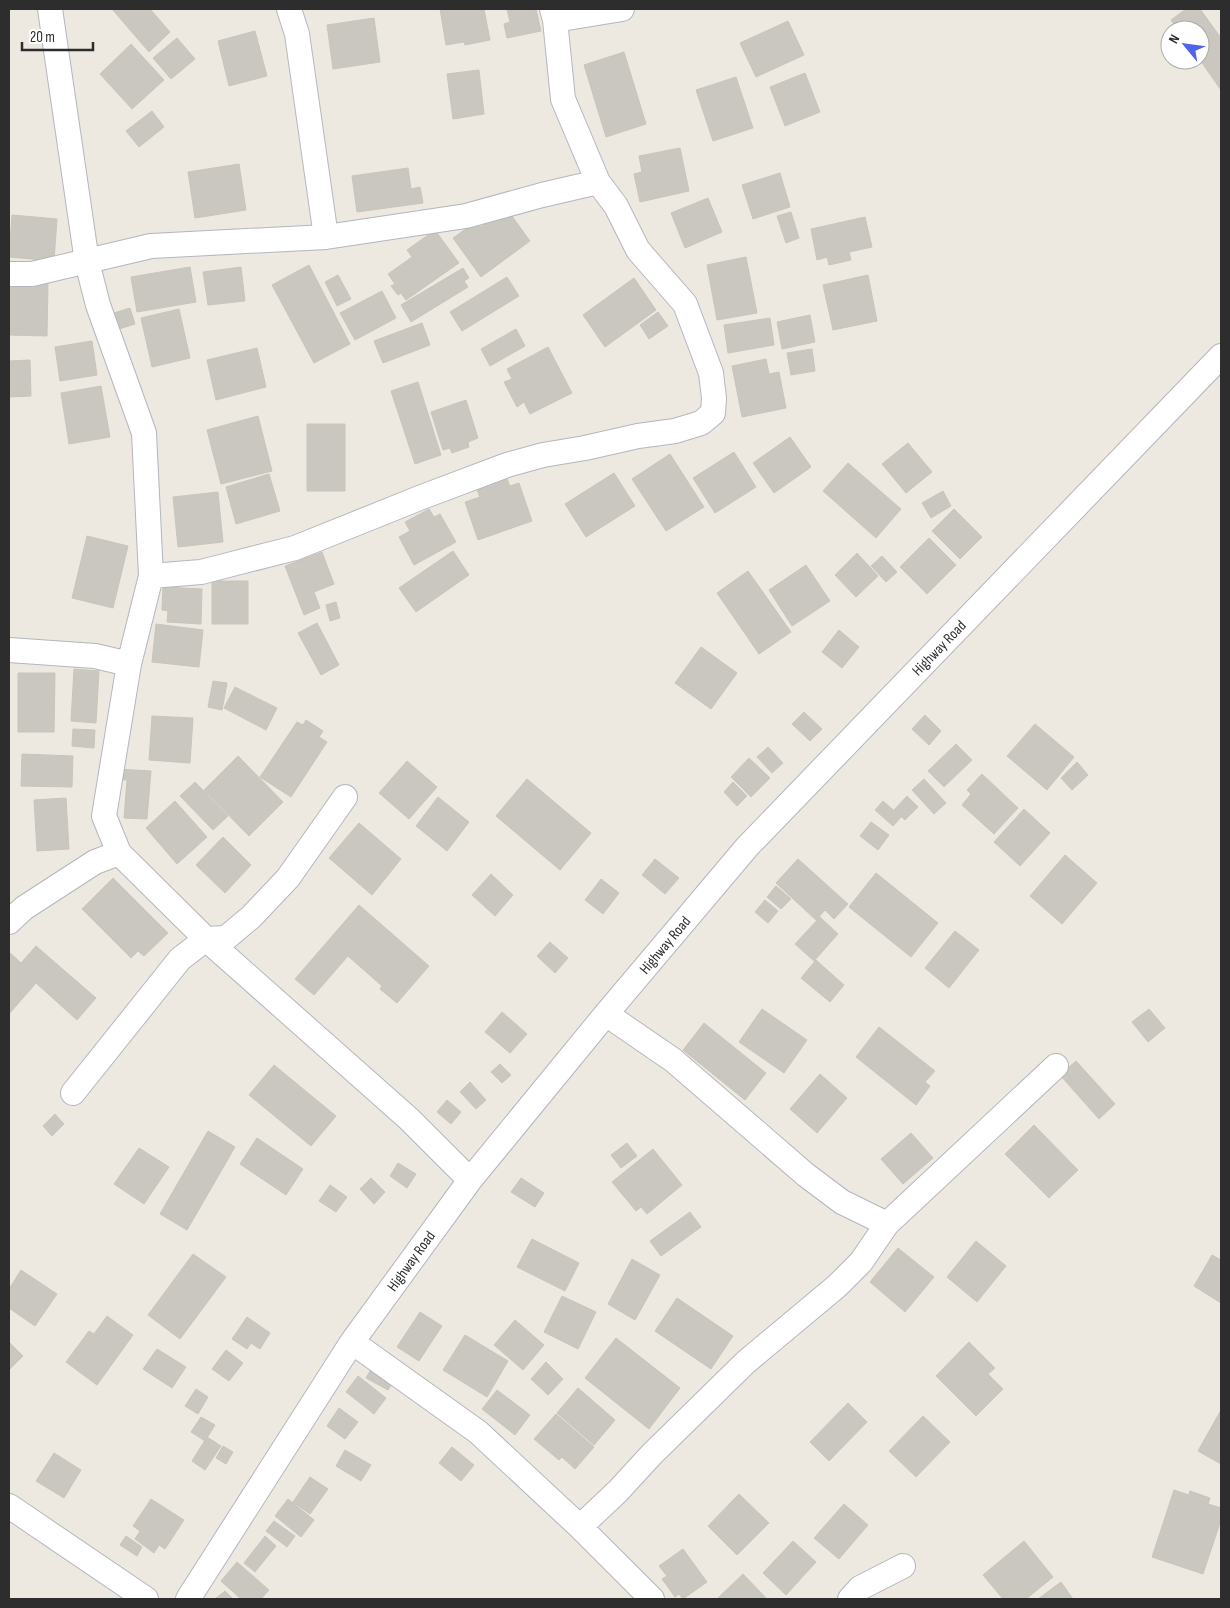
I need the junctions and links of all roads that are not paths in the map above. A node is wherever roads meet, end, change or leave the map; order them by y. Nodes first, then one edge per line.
1 (50, 9) edge
2 (289, 9) edge
3 (622, 9) edge
4 (554, 15) edge
5 (598, 182) junction
6 (326, 237) junction
7 (87, 262) junction
8 (9, 274) edge
9 (1221, 356) edge
10 (151, 576) junction
11 (9, 650) edge
12 (129, 664) junction
13 (345, 797) dead end
14 (119, 853) junction
15 (9, 922) edge
16 (206, 939) junction
17 (606, 1014) junction
18 (1056, 1066) dead end
19 (73, 1093) dead end
20 (470, 1180) junction
21 (887, 1224) junction
22 (352, 1342) junction
23 (9, 1506) edge
24 (580, 1527) junction
25 (903, 1566) dead end
26 (146, 1599) edge
27 (188, 1599) edge
28 (652, 1599) edge
29 (850, 1599) edge

1 - 7 street
2 - 6 street
3 - 4 street
4 - 5 street
5 - 6 street
5 - 10 street
6 - 7 street
7 - 8 street
7 - 10 street
9 - 17 street, Highway Road
10 - 12 street
11 - 12 street
12 - 14 street
13 - 16 street
14 - 15 street
14 - 16 street
16 - 19 street
16 - 20 street
17 - 20 street, Highway Road
17 - 21 street
18 - 21 street
20 - 22 street, Highway Road
21 - 24 street
22 - 24 street
22 - 27 street, Highway Road
23 - 26 street
24 - 28 street
25 - 29 street

